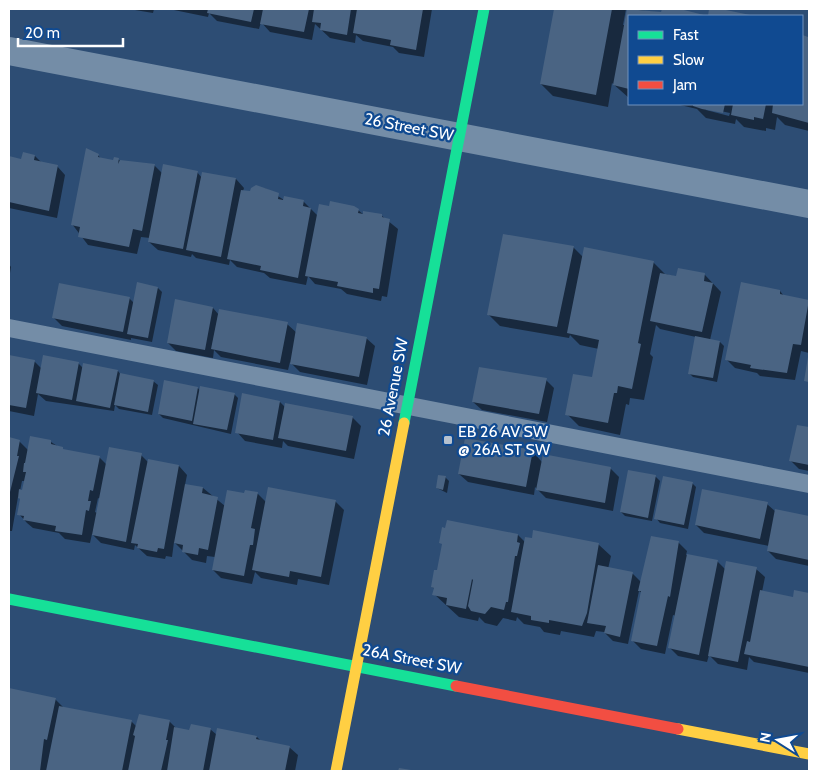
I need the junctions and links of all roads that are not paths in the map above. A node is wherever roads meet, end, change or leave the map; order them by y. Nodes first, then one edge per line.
1 (484, 9) edge
2 (9, 51) edge
3 (459, 137) junction
4 (809, 204) edge
5 (9, 328) edge
6 (406, 406) junction
7 (809, 484) edge
8 (9, 599) edge
9 (357, 665) junction
10 (809, 754) edge
11 (336, 771) edge

1 - 3 street, 26 Avenue SW
2 - 3 street, 26 Street SW
3 - 4 street, 26 Street SW
3 - 6 street, 26 Avenue SW
5 - 6 lane
6 - 7 lane
6 - 9 street, 26 Avenue SW
8 - 9 street, 26A Street SW
9 - 10 street, 26A Street SW
9 - 11 street, 26 Avenue SW

